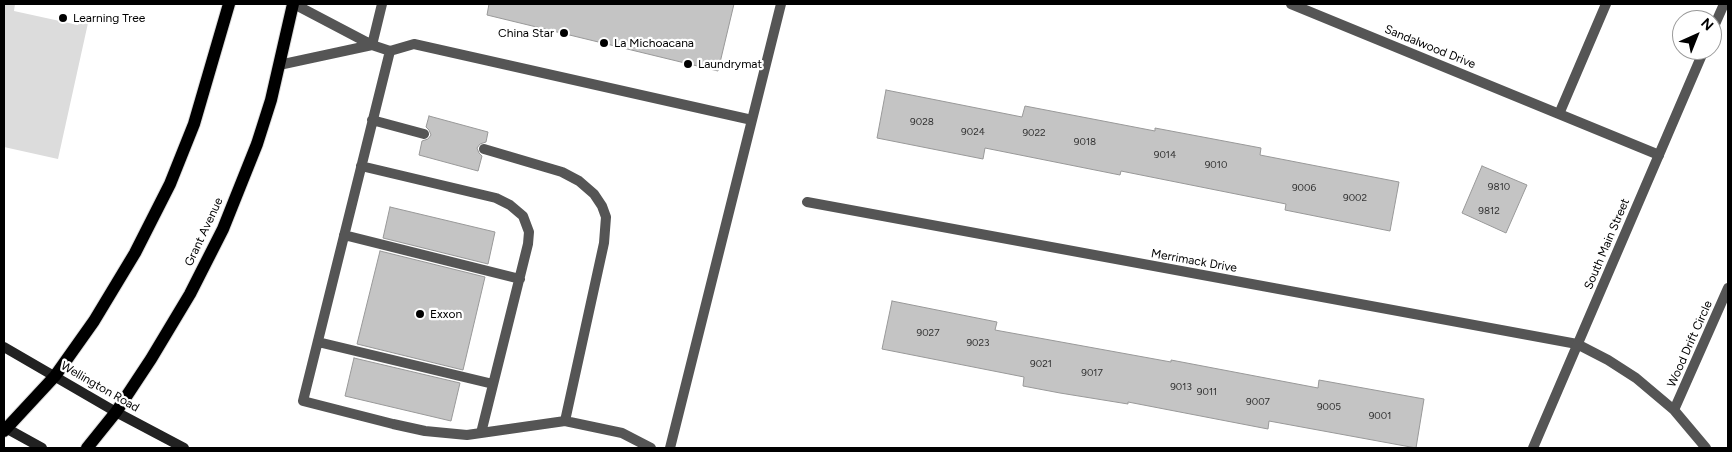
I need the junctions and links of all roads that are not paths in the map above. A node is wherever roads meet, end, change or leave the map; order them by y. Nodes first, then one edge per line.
1 (229, 4) edge
2 (294, 4) edge
3 (382, 4) edge
4 (780, 4) edge
5 (1291, 4) edge
6 (1606, 4) edge
7 (372, 46) junction
8 (390, 51) junction
9 (1700, 60) edge
10 (279, 65) junction
11 (1559, 114) junction
12 (372, 120) junction
13 (752, 120) junction
14 (424, 134) dead end
15 (484, 149) dead end
16 (1659, 155) junction
17 (362, 166) junction
18 (807, 202) dead end
19 (344, 235) junction
20 (520, 279) junction
21 (1728, 288) edge
22 (318, 342) junction
23 (1577, 344) junction
24 (4, 347) edge
25 (55, 376) junction
26 (493, 384) junction
27 (1674, 410) junction
28 (116, 412) junction
29 (565, 421) junction
30 (5, 429) edge
31 (481, 433) junction
32 (42, 448) edge
33 (87, 448) edge
34 (184, 448) edge
35 (651, 448) edge
36 (670, 448) edge
37 (1533, 448) edge
38 (1706, 448) edge

1 - 25 main road
2 - 7 street
2 - 10 main road, Grant Avenue
3 - 7 street
4 - 13 street
5 - 11 street, Sandalwood Drive
6 - 11 street
7 - 8 street
7 - 10 street
8 - 12 street
8 - 13 street
9 - 16 street, South Main Street
10 - 28 main road, Grant Avenue
11 - 16 street, Sandalwood Drive
12 - 14 street
12 - 17 street
13 - 36 street
15 - 29 street
16 - 23 street, South Main Street
17 - 19 street
17 - 20 street
18 - 23 street, Merrimack Drive
19 - 20 street
19 - 22 street
20 - 26 street
21 - 27 street, Wood Drift Circle
22 - 26 street
22 - 31 street
23 - 27 street, Wood Drift Circle
23 - 37 street, South Main Street
24 - 25 main road, Wellington Road
25 - 28 main road, Wellington Road
25 - 30 main road
26 - 31 street
27 - 38 street, Wood Drift Circle
28 - 33 main road, Grant Avenue
28 - 34 main road, Wellington Road
29 - 31 street
29 - 35 street
30 - 32 main road

